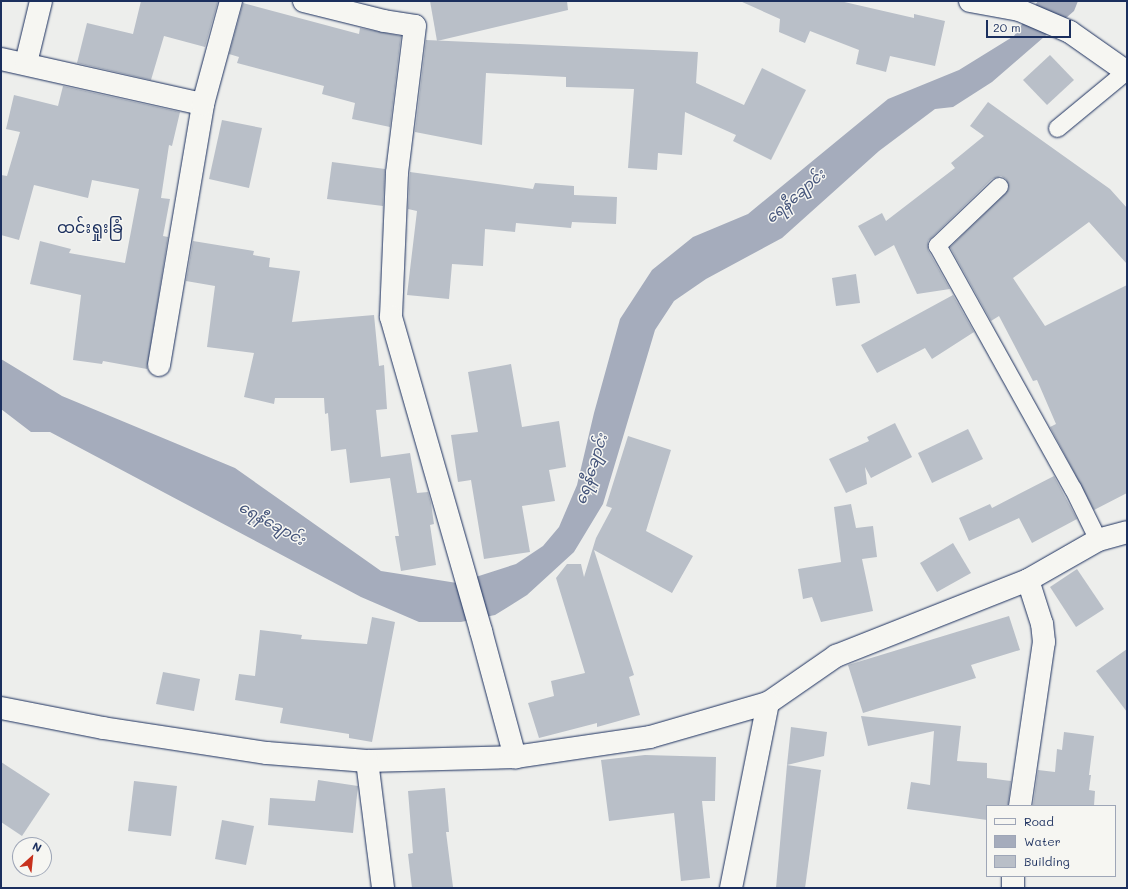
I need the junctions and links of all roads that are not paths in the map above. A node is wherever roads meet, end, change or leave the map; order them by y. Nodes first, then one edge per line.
1 (40, 1) edge
2 (231, 1) edge
3 (304, 1) edge
4 (970, 1) edge
5 (1, 59) edge
6 (26, 63) junction
7 (1127, 71) edge
8 (203, 104) junction
9 (1057, 128) dead end
10 (999, 186) dead end
11 (159, 365) dead end
12 (1127, 532) edge
13 (1098, 540) junction
14 (1028, 580) junction
15 (768, 702) junction
16 (1, 708) edge
17 (515, 758) junction
18 (366, 761) junction
19 (1020, 805) edge
20 (1013, 877) edge
21 (383, 888) edge
22 (731, 888) edge
23 (1013, 888) edge

1 - 6 street
2 - 8 street
3 - 17 street
4 - 7 street
5 - 6 street
6 - 8 street
7 - 9 lane
8 - 11 street
10 - 13 lane
12 - 13 street
13 - 14 street
14 - 15 street
14 - 19 street
15 - 17 street
15 - 22 street
16 - 18 street
17 - 18 street
18 - 21 street
20 - 23 street

